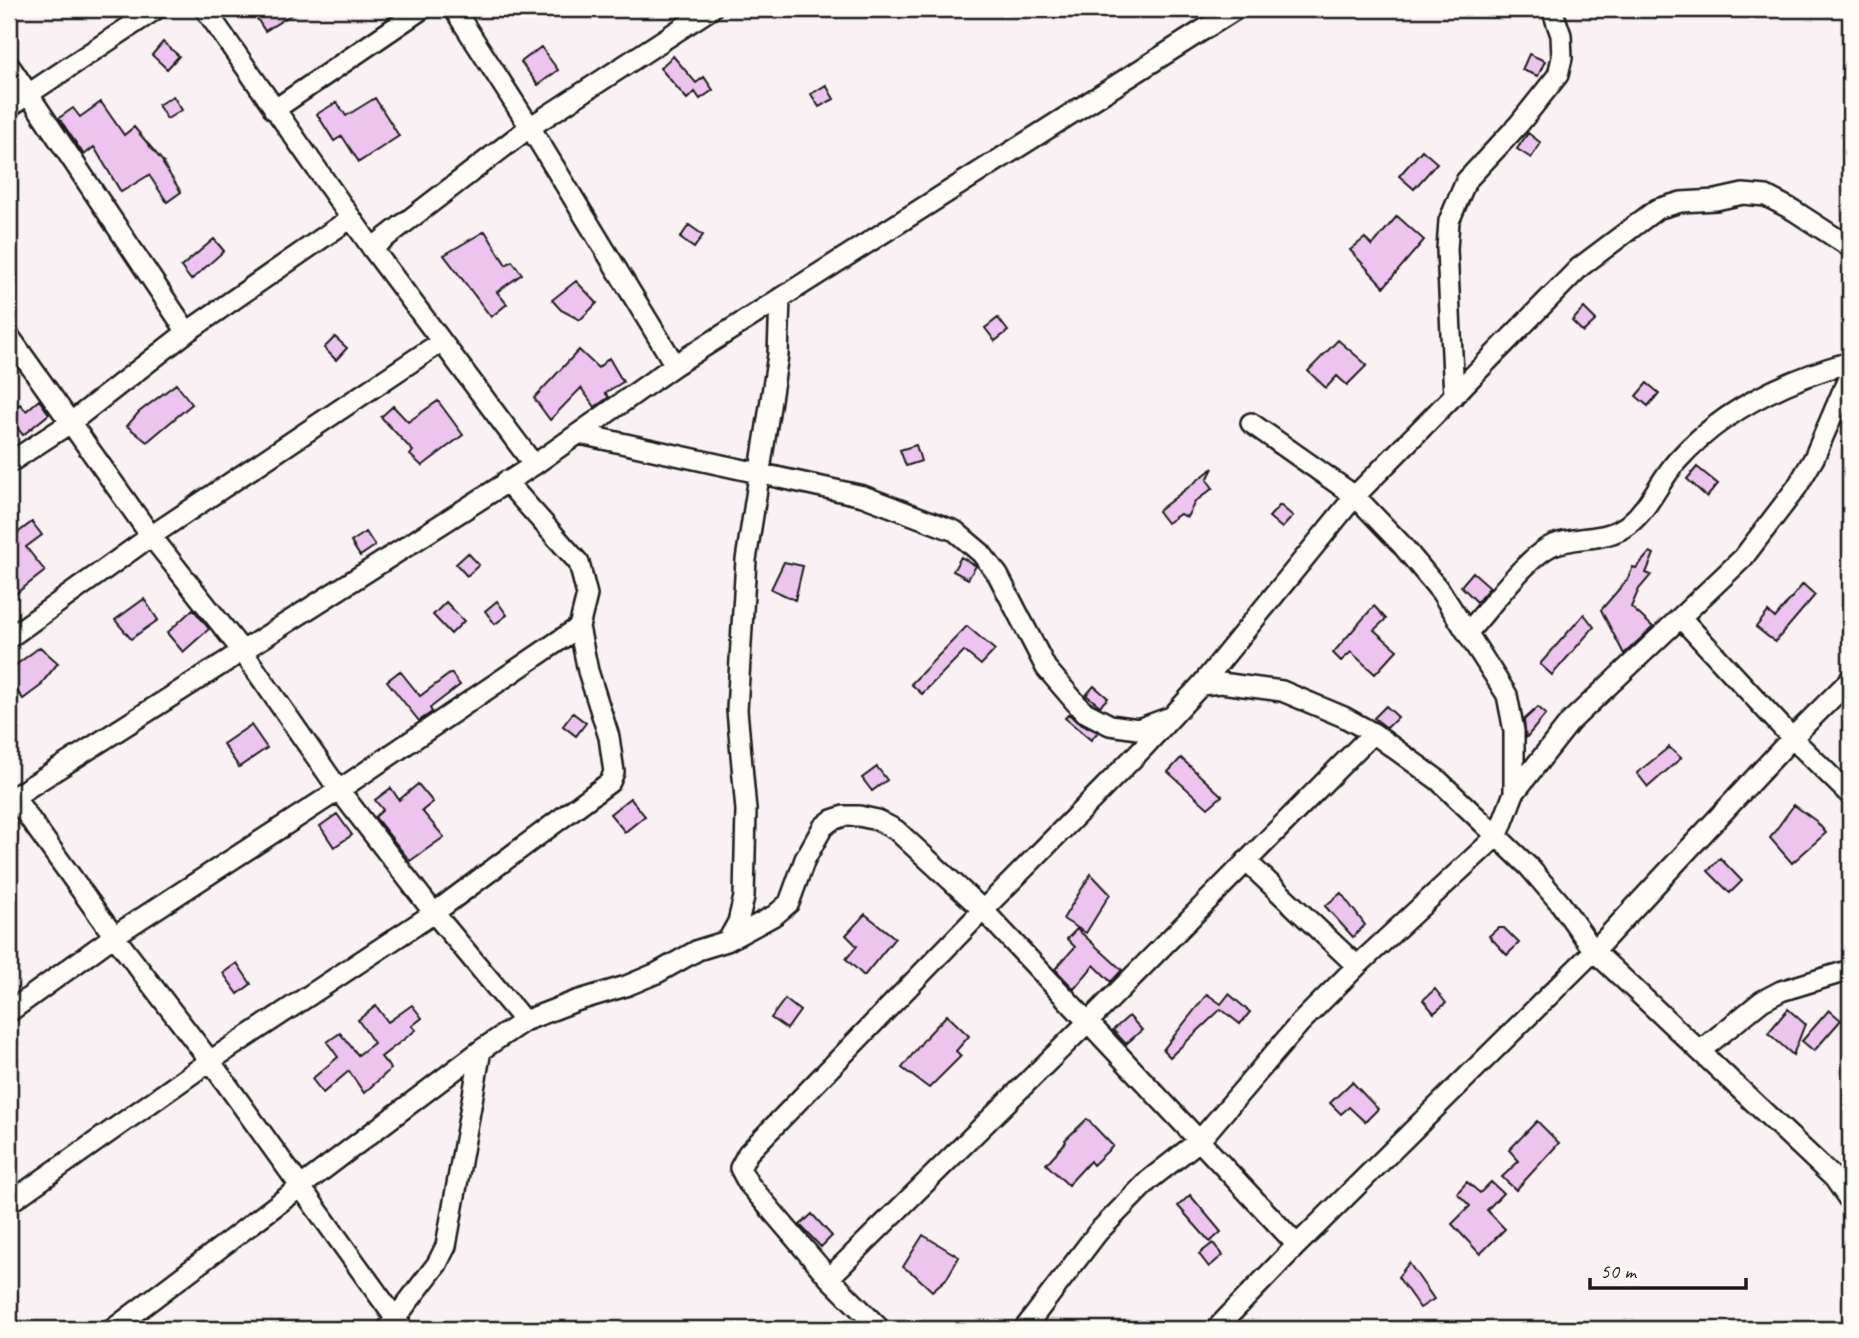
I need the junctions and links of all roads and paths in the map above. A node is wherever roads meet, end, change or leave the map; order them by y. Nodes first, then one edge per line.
1 (156, 9) edge
2 (205, 9) edge
3 (422, 9) edge
4 (454, 9) edge
5 (711, 9) edge
6 (1236, 9) edge
7 (1552, 9) edge
8 (9, 65) edge
9 (28, 95) junction
10 (9, 107) edge
11 (274, 110) junction
12 (530, 127) junction
13 (351, 218) junction
14 (1850, 247) edge
15 (372, 248) junction
16 (780, 298) junction
17 (187, 332) junction
18 (9, 336) edge
19 (441, 342) junction
20 (1850, 362) edge
21 (675, 365) junction
22 (1850, 374) edge
23 (1454, 396) junction
24 (70, 423) junction
25 (1251, 423) dead end
26 (580, 434) junction
27 (9, 463) edge
28 (534, 465) junction
29 (761, 473) junction
30 (506, 481) junction
31 (1355, 496) junction
32 (151, 536) junction
33 (1681, 618) junction
34 (579, 627) junction
35 (1468, 632) junction
36 (9, 638) edge
37 (243, 652) junction
38 (1850, 680) edge
39 (1201, 685) junction
40 (1169, 717) junction
41 (1373, 733) junction
42 (1792, 738) junction
43 (339, 790) junction
44 (1514, 793) junction
45 (1850, 796) edge
46 (11, 798) edge
47 (1497, 835) junction
48 (1247, 861) junction
49 (983, 910) junction
50 (434, 913) junction
51 (114, 936) junction
52 (727, 941) junction
53 (1594, 951) junction
54 (1357, 966) junction
55 (1850, 970) edge
56 (9, 1013) edge
57 (524, 1021) junction
58 (1089, 1021) junction
59 (481, 1050) junction
60 (1699, 1051) junction
61 (210, 1061) junction
62 (1199, 1140) junction
63 (300, 1186) junction
64 (1850, 1201) edge
65 (9, 1203) edge
66 (1297, 1245) junction
67 (829, 1278) junction
68 (395, 1326) edge
69 (113, 1329) edge
70 (880, 1329) edge
71 (1024, 1329) edge
72 (1216, 1329) edge

1 - 9 street
2 - 11 street
3 - 11 street
4 - 12 street
5 - 12 street
6 - 16 street
7 - 23 street
8 - 9 street
9 - 10 street
9 - 17 street
11 - 13 street
12 - 15 street
12 - 21 street
13 - 15 street
13 - 17 street
14 - 23 street
15 - 19 street
16 - 21 street
16 - 29 street
17 - 24 street
18 - 24 street
19 - 28 street
19 - 32 street
20 - 35 street
21 - 26 street
22 - 33 street
23 - 31 street
24 - 27 street
24 - 32 street
25 - 31 street
26 - 28 street
26 - 29 street
28 - 30 street
29 - 40 street
29 - 52 street
30 - 34 street
30 - 37 street
31 - 35 street
31 - 39 street
32 - 36 street
32 - 37 street
33 - 42 street
33 - 44 street
34 - 43 street
34 - 50 street
35 - 44 street
37 - 43 street
37 - 46 street
38 - 42 street
39 - 40 street
39 - 41 street
40 - 49 street
41 - 47 street
41 - 48 street
42 - 45 street
42 - 53 street
43 - 50 street
43 - 51 street
44 - 47 street
46 - 51 street
47 - 53 street
47 - 54 street
48 - 54 street
48 - 58 street
49 - 52 street
49 - 58 street
49 - 67 street
50 - 57 street
50 - 61 street
51 - 56 street
51 - 61 street
52 - 57 street
53 - 60 street
53 - 66 street
54 - 62 street
55 - 60 street
57 - 59 street
58 - 62 street
58 - 67 street
59 - 63 street
59 - 68 street
60 - 64 street
61 - 63 street
61 - 65 street
62 - 66 street
62 - 71 street
63 - 68 street
63 - 69 street
66 - 72 street
67 - 70 street

